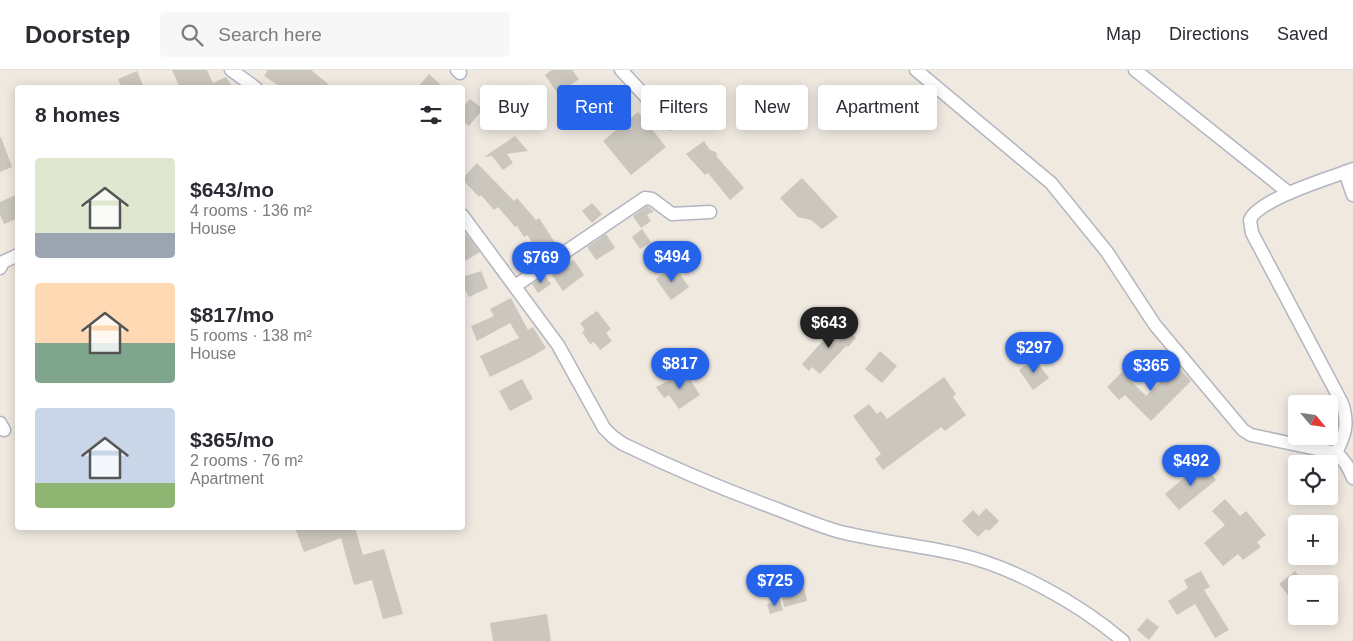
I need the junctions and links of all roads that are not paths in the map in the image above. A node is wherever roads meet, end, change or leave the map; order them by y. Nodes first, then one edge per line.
1 (231, 70) edge
2 (621, 70) edge
3 (916, 70) edge
4 (1134, 70) edge
5 (252, 85) edge
6 (641, 91) edge
7 (1349, 170) edge
8 (1290, 192) junction
9 (1353, 195) edge
10 (710, 212) dead end
11 (465, 220) edge
12 (15, 256) edge
13 (0, 268) edge
14 (515, 286) junction
15 (1336, 453) junction
16 (1353, 478) edge
17 (1123, 641) edge

1 - 5 street
2 - 6 street
3 - 15 street
4 - 8 street
7 - 8 street
7 - 9 street
8 - 15 street
10 - 14 street
11 - 14 street
12 - 13 street
14 - 17 street
15 - 16 street

